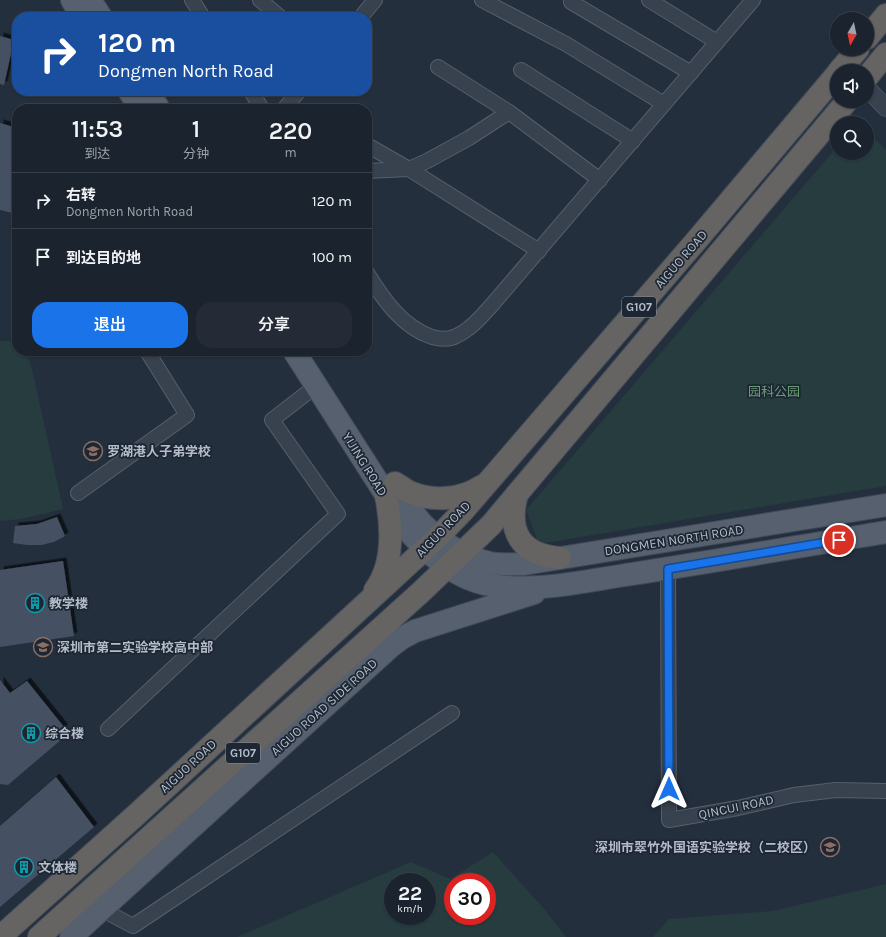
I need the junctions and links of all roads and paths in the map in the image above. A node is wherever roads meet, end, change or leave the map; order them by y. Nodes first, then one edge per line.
1 (72, 0) edge
2 (90, 0) edge
3 (192, 0) edge
4 (260, 0) edge
5 (375, 0) edge
6 (482, 0) edge
7 (649, 0) edge
8 (571, 2) dead end
9 (746, 2) edge
10 (79, 12) edge
11 (98, 12) edge
12 (200, 12) edge
13 (274, 12) edge
14 (365, 12) edge
15 (886, 15) edge
16 (874, 30) edge
17 (718, 42) junction
18 (886, 54) edge
19 (852, 56) edge
20 (845, 64) edge
21 (438, 68) dead end
22 (874, 69) edge
23 (521, 70) dead end
24 (691, 73) junction
25 (830, 82) edge
26 (874, 95) edge
27 (295, 96) edge
28 (288, 104) edge
29 (664, 104) junction
30 (841, 108) edge
31 (886, 108) edge
32 (509, 112) junction
33 (633, 141) junction
34 (372, 148) edge
35 (409, 169) junction
36 (372, 171) edge
37 (600, 180) junction
38 (539, 251) junction
39 (372, 282) edge
40 (150, 356) edge
41 (297, 356) edge
42 (315, 356) edge
43 (316, 386) junction
44 (488, 482) junction
45 (391, 490) junction
46 (78, 493) dead end
47 (517, 494) junction
48 (886, 505) edge
49 (886, 532) edge
50 (431, 543) junction
51 (462, 553) junction
52 (560, 558) junction
53 (447, 568) junction
54 (668, 569) junction
55 (560, 585) junction
56 (367, 601) junction
57 (452, 714) dead end
58 (108, 729) dead end
59 (886, 791) edge
60 (101, 909) junction
61 (0, 937) edge
62 (39, 937) edge
63 (71, 937) edge

1 - 10 main road
2 - 11 main road
3 - 12 street
4 - 13 street
5 - 14 street
6 - 29 street
7 - 17 street
8 - 24 street
9 - 17 street
15 - 16 highway
17 - 24 street
18 - 22 highway
19 - 20 highway
21 - 32 street
23 - 33 street
24 - 29 street
25 - 44 highway, AIGUO ROAD / G107
26 - 31 street
27 - 28 street
29 - 33 street
30 - 47 highway, AIGUO ROAD / G107
32 - 35 street
32 - 37 street
33 - 37 street
34 - 35 street
35 - 36 street
35 - 38 street
37 - 38 street
38 - 39 street
40 - 46 street
41 - 43 main road, YIJING ROAD
42 - 45 main road, YIJING ROAD
43 - 45 main road, YIJING ROAD
43 - 58 street
44 - 45 highway
44 - 50 highway, AIGUO ROAD / G107
45 - 50 main road, YIJING ROAD
45 - 56 highway
47 - 51 highway, AIGUO ROAD / G107
47 - 52 highway
48 - 52 main road, DONGMEN NORTH ROAD
49 - 54 main road, DONGMEN NORTH ROAD
50 - 51 main road, YIJING ROAD
50 - 53 main road, YIJING ROAD
50 - 56 highway, AIGUO ROAD / G107
51 - 52 main road, DONGMEN NORTH ROAD
51 - 53 highway, AIGUO ROAD / G107
53 - 55 main road, DONGMEN NORTH ROAD
53 - 62 highway, AIGUO ROAD / G107
54 - 55 main road, DONGMEN NORTH ROAD
54 - 59 street, QINCUI ROAD
55 - 60 main road, AIGUO ROAD SIDE ROAD
56 - 61 highway, AIGUO ROAD / G107
57 - 60 street
60 - 63 main road, AIGUO ROAD SIDE ROAD

